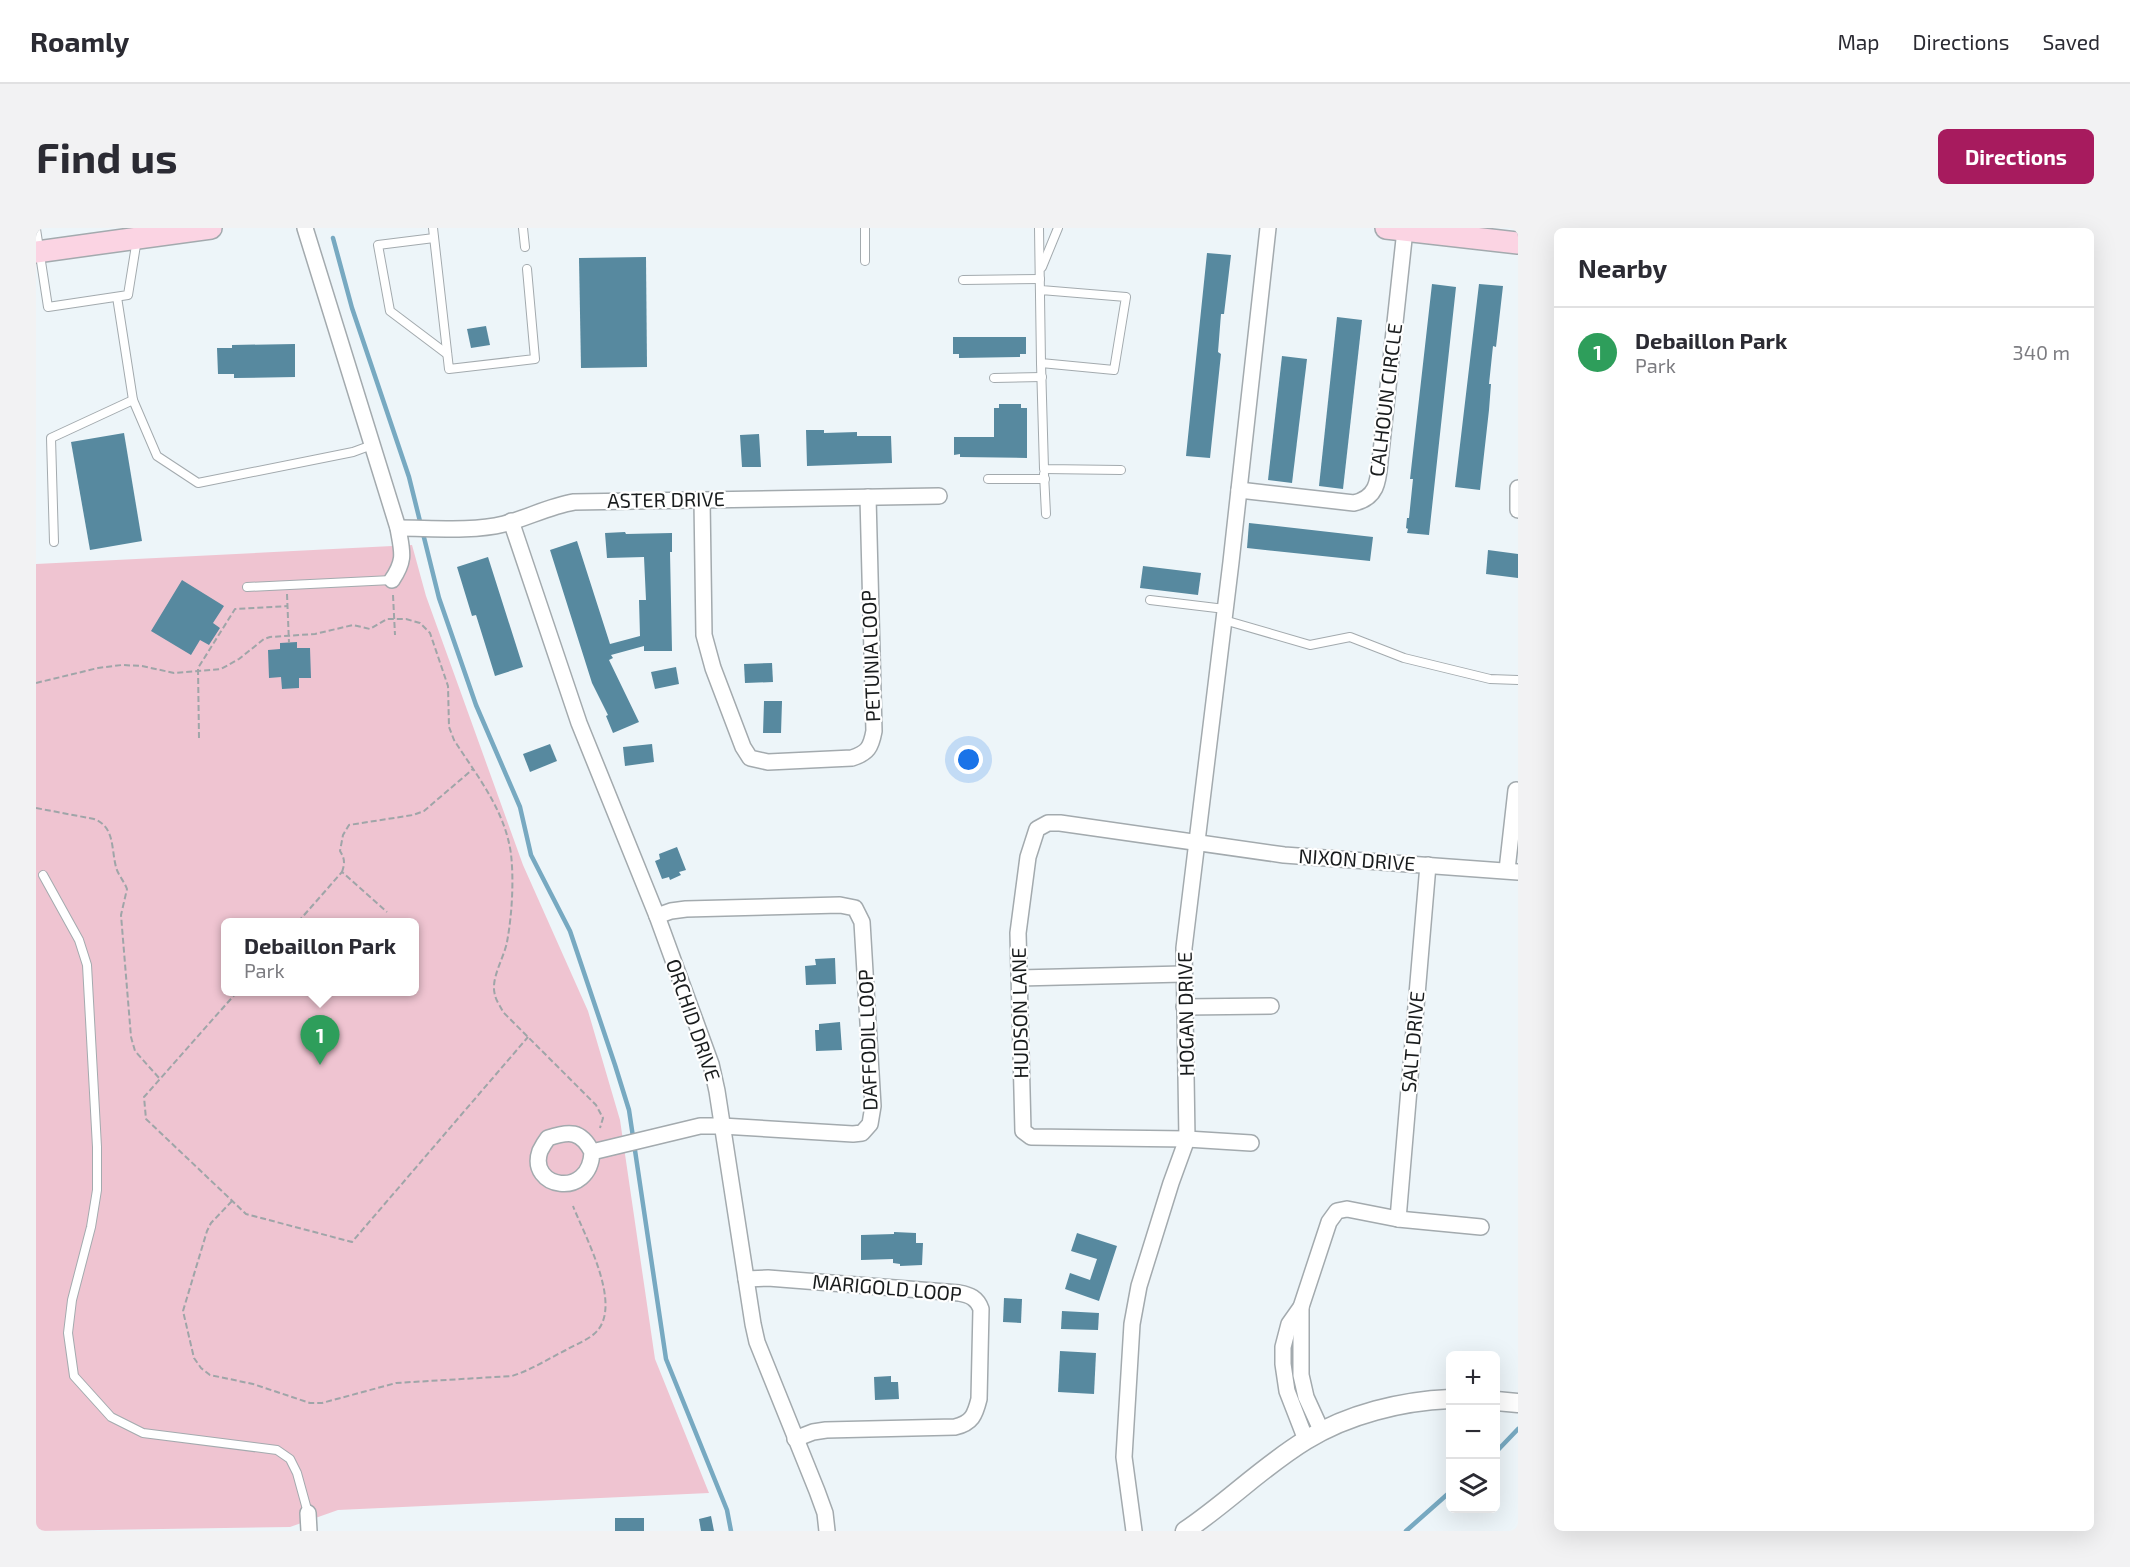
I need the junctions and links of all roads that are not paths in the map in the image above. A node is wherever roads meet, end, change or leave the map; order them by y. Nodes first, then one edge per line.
1 (211, 228) edge
2 (305, 228) edge
3 (433, 228) edge
4 (524, 228) edge
5 (865, 228) edge
6 (1039, 228) edge
7 (1058, 228) edge
8 (1268, 228) edge
9 (36, 229) edge
10 (1396, 229) edge
11 (1466, 232) edge
12 (137, 238) junction
13 (434, 238) junction
14 (1518, 243) edge
15 (525, 248) dead end
16 (38, 251) edge
17 (865, 261) dead end
18 (527, 269) dead end
19 (1040, 275) junction
20 (963, 280) dead end
21 (1041, 290) junction
22 (117, 297) junction
23 (447, 354) junction
24 (1041, 363) junction
25 (1042, 377) junction
26 (994, 378) dead end
27 (133, 400) junction
28 (372, 445) junction
29 (1044, 469) junction
30 (1121, 470) dead end
31 (988, 479) dead end
32 (1045, 479) junction
33 (1518, 488) edge
34 (1239, 490) junction
35 (939, 496) dead end
36 (868, 497) junction
37 (702, 500) junction
38 (1518, 510) edge
39 (1046, 514) dead end
40 (511, 521) junction
41 (398, 528) junction
42 (54, 542) dead end
43 (392, 580) joint
44 (247, 587) dead end
45 (1150, 600) dead end
46 (1225, 615) junction
47 (1518, 680) edge
48 (1516, 790) dead end
49 (1196, 843) junction
50 (1428, 865) junction
51 (1512, 871) edge
52 (44, 875) dead end
53 (657, 916) junction
54 (1184, 974) junction
55 (1018, 978) junction
56 (1272, 1006) dead end
57 (1184, 1007) junction
58 (722, 1126) junction
59 (1188, 1139) junction
60 (1251, 1143) dead end
61 (592, 1152) dead end
62 (1398, 1219) junction
63 (1481, 1227) dead end
64 (746, 1279) junction
65 (1446, 1399) edge
66 (1500, 1401) edge
67 (1518, 1403) edge
68 (1314, 1436) junction
69 (795, 1439) junction
70 (308, 1514) joint
71 (309, 1531) edge
72 (828, 1531) edge
73 (1134, 1531) edge
74 (1185, 1531) edge

1 - 12 main road
2 - 28 street
3 - 13 lane
4 - 15 lane
5 - 17 lane
6 - 19 lane
7 - 19 lane
8 - 34 street
9 - 16 lane
10 - 11 main road
10 - 34 street, CALHOUN CIRCLE
11 - 14 main road
12 - 16 main road
12 - 22 lane
13 - 23 lane
13 - 23 lane
16 - 22 lane
18 - 23 lane
19 - 20 lane
19 - 21 lane
21 - 24 lane
21 - 24 lane
22 - 27 lane
24 - 25 lane
25 - 26 lane
25 - 29 lane
27 - 28 lane
27 - 42 lane
28 - 41 street
29 - 30 lane
29 - 32 lane
31 - 32 lane
32 - 39 lane
33 - 38 street
34 - 46 street, HOGAN DRIVE
35 - 36 street, ASTER DRIVE
36 - 37 street, ASTER DRIVE
36 - 37 street, PETUNIA LOOP
37 - 40 street, ASTER DRIVE
40 - 41 street, ASTER DRIVE
40 - 53 street, ORCHID DRIVE
41 - 43 street
43 - 44 lane
45 - 46 lane
46 - 47 lane
46 - 49 street, HOGAN DRIVE
48 - 51 street
49 - 50 street, NIXON DRIVE
49 - 54 street, HOGAN DRIVE
49 - 55 street, HUDSON LANE
50 - 51 street, NIXON DRIVE
50 - 62 street, SALT DRIVE
52 - 70 lane
53 - 58 street, ORCHID DRIVE
53 - 58 street, DAFFODIL LOOP
54 - 55 street
54 - 57 street, HOGAN DRIVE
55 - 59 street, HUDSON LANE
56 - 57 street
57 - 59 street, HOGAN DRIVE
58 - 61 street, DAFFODIL LOOP
58 - 64 street, ORCHID DRIVE
59 - 60 street, HUDSON LANE
59 - 73 street, HOGAN DRIVE
62 - 63 street
62 - 68 street
64 - 69 street, ORCHID DRIVE
64 - 69 street, MARIGOLD LOOP
65 - 68 street
66 - 67 street
68 - 74 street
69 - 72 street, ORCHID DRIVE
70 - 71 street

